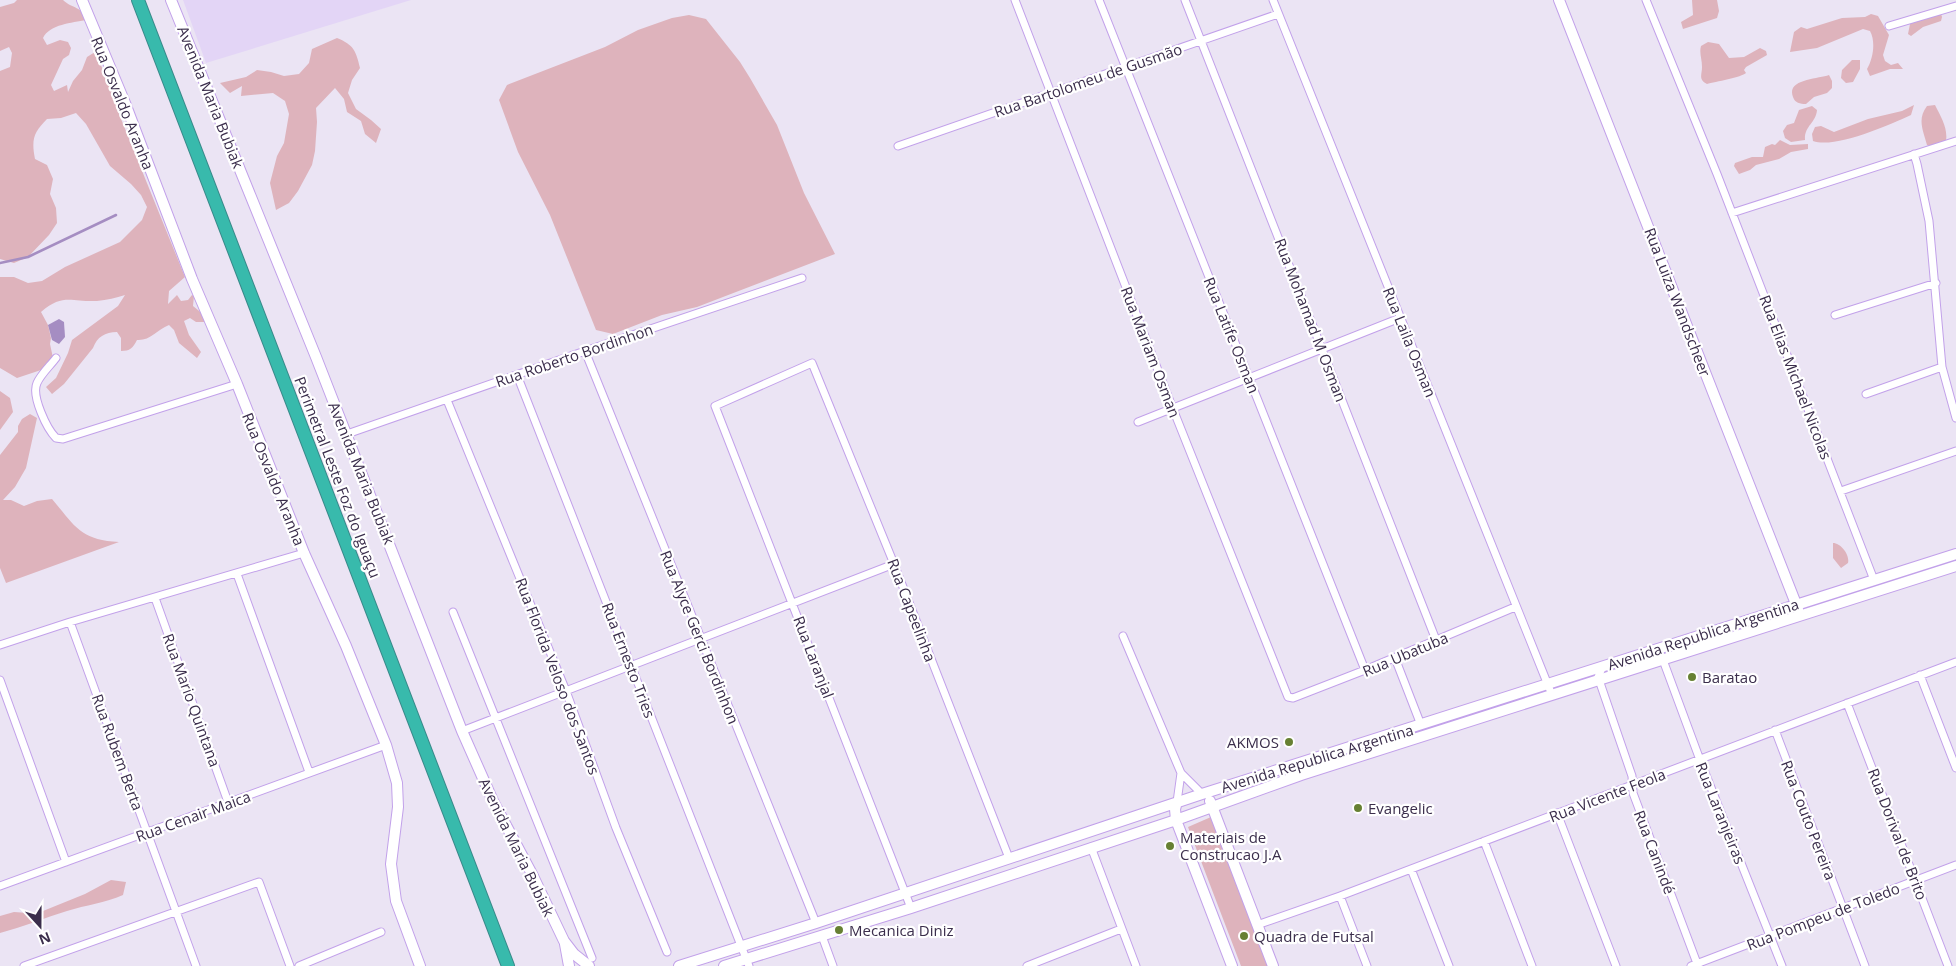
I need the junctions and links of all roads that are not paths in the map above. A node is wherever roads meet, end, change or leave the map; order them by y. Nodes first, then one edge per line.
1 (82, 0) edge
2 (138, 0) edge
3 (171, 0) edge
4 (1015, 0) edge
5 (1099, 0) edge
6 (1185, 0) edge
7 (1273, 0) edge
8 (1559, 0) edge
9 (1646, 0) edge
10 (1954, 0) edge
11 (1956, 5) edge
12 (1278, 14) junction
13 (1889, 26) dead end
14 (1201, 41) junction
15 (1126, 66) junction
16 (1050, 92) junction
17 (1956, 141) edge
18 (898, 146) dead end
19 (1914, 154) junction
20 (1732, 214) junction
21 (802, 278) dead end
22 (1936, 283) junction
23 (1835, 315) dead end
24 (1400, 318) junction
25 (1322, 349) junction
26 (585, 351) junction
27 (56, 358) dead end
28 (1942, 368) junction
29 (517, 375) junction
30 (1249, 378) junction
31 (237, 384) junction
32 (1866, 394) dead end
33 (447, 400) junction
34 (715, 406) joint
35 (1173, 409) junction
36 (1956, 418) edge
37 (1138, 422) dead end
38 (347, 434) junction
39 (1956, 451) edge
40 (1841, 491) junction
41 (304, 553) junction
42 (1956, 554) edge
43 (894, 564) junction
44 (1956, 566) edge
45 (237, 574) junction
46 (1874, 580) junction
47 (155, 598) junction
48 (793, 603) junction
49 (1796, 604) junction
50 (1516, 607) junction
51 (453, 612) dead end
52 (1800, 616) junction
53 (70, 622) junction
54 (1123, 636) dead end
55 (700, 639) junction
56 (1436, 640) junction
57 (0, 645) edge
58 (1652, 650) junction
59 (1395, 658) junction
60 (1663, 660) junction
61 (1956, 662) edge
62 (632, 666) junction
63 (1603, 666) junction
64 (1365, 670) junction
65 (1920, 675) junction
66 (0, 680) edge
67 (1599, 680) junction
68 (1547, 684) junction
69 (566, 691) junction
70 (1552, 695) junction
71 (1293, 698) joint
72 (1847, 703) junction
73 (495, 719) junction
74 (1420, 725) junction
75 (1775, 730) junction
76 (462, 731) junction
77 (386, 745) junction
78 (1700, 760) junction
79 (1956, 768) edge
80 (309, 772) junction
81 (1181, 773) junction
82 (1633, 785) junction
83 (1202, 794) junction
84 (228, 802) junction
85 (1178, 802) junction
86 (1212, 806) junction
87 (1558, 813) junction
88 (1176, 820) junction
89 (148, 833) junction
90 (1484, 841) junction
91 (1091, 847) junction
92 (1009, 858) junction
93 (66, 862) junction
94 (1956, 866) edge
95 (1412, 869) junction
96 (1915, 881) junction
97 (0, 886) edge
98 (905, 893) junction
99 (1340, 896) junction
100 (911, 908) junction
101 (1843, 908) junction
102 (176, 912) junction
103 (816, 923) junction
104 (1257, 925) junction
105 (1121, 929) junction
106 (381, 932) dead end
107 (822, 936) junction
108 (1770, 936) junction
109 (564, 941) junction
110 (740, 946) junction
111 (667, 952) dead end
112 (590, 962) edge
113 (747, 963) edge
114 (1695, 965) edge
115 (24, 966) edge
116 (196, 966) edge
117 (290, 966) edge
118 (299, 966) edge
119 (420, 966) edge
120 (508, 966) edge
121 (569, 966) edge
122 (679, 966) edge
123 (724, 966) edge
124 (833, 966) edge
125 (1027, 966) edge
126 (1136, 966) edge
127 (1232, 966) edge
128 (1273, 966) edge
129 (1367, 966) edge
130 (1449, 966) edge
131 (1532, 966) edge
132 (1616, 966) edge
133 (1782, 966) edge
134 (1865, 966) edge
135 (1948, 966) edge

1 - 31 street, Rua Osvaldo Aranha
2 - 120 highway, Perimetral Leste Foz do Iguaçu
3 - 38 street, Avenida Maria Bubiak
4 - 16 street, Rua Mariam Osman
5 - 15 street, Rua Latife Osman
6 - 14 street, Rua Mohamad M Osman
7 - 12 street, Rua Laila Osman
8 - 49 street, Rua Luiza Wandscheer
9 - 20 street, Rua Elias Michael Nicolas
10 - 11 street
11 - 13 street
12 - 14 street, Rua Bartolomeu de Gusmão
12 - 24 street, Rua Laila Osman
14 - 15 street, Rua Bartolomeu de Gusmão
14 - 25 street, Rua Mohamad M Osman
15 - 16 street, Rua Bartolomeu de Gusmão
15 - 30 street, Rua Latife Osman
16 - 18 street, Rua Bartolomeu de Gusmão
16 - 35 street, Rua Mariam Osman
17 - 19 street
19 - 20 street
19 - 22 street
20 - 40 street, Rua Elias Michael Nicolas
21 - 26 street, Rua Roberto Bordinhon
22 - 23 street
22 - 28 street
24 - 25 street
24 - 50 street, Rua Laila Osman
25 - 30 street
25 - 56 street, Rua Mohamad M Osman
26 - 29 street, Rua Roberto Bordinhon
26 - 55 street, Rua Alyce Gerci Bordinhon
27 - 31 street
28 - 32 street
28 - 36 street
29 - 33 street, Rua Roberto Bordinhon
29 - 62 street, Rua Ernesto Tries
30 - 35 street
30 - 64 street, Rua Latife Osman
31 - 41 street, Rua Osvaldo Aranha
33 - 38 street, Rua Roberto Bordinhon
33 - 69 street, Rua Florida Veloso dos Santos
34 - 43 street, Rua Capeelinha
34 - 48 street, Rua Laranjal
35 - 37 street
35 - 71 street, Rua Mariam Osman
38 - 76 street, Avenida Maria Bubiak
39 - 40 street
40 - 46 street, Rua Elias Michael Nicolas
41 - 45 street
41 - 77 street, Rua Osvaldo Aranha
42 - 46 street, Avenida Republica Argentina
43 - 48 street
43 - 92 street, Rua Capeelinha
44 - 52 street, Avenida Republica Argentina
45 - 47 street
45 - 80 street
46 - 49 street, Avenida Republica Argentina
47 - 53 street
47 - 84 street, Rua Mario Quintana
48 - 55 street
48 - 98 street, Rua Laranjal
49 - 52 street, Rua Luiza Wandscheer
49 - 58 street, Avenida Republica Argentina
50 - 56 street, Rua Ubatuba
50 - 68 street, Rua Laila Osman
51 - 73 street
52 - 60 street, Avenida Republica Argentina
53 - 57 street
53 - 89 street, Rua Rubem Berta
54 - 81 street
55 - 62 street
55 - 103 street, Rua Alyce Gerci Bordinhon
56 - 59 street, Rua Ubatuba
58 - 60 street
58 - 63 street, Avenida Republica Argentina
59 - 64 street, Rua Ubatuba
59 - 74 street
60 - 67 street, Avenida Republica Argentina
60 - 78 street, Rua Laranjeiras
61 - 65 street, Rua Vicente Feola
62 - 69 street
62 - 110 street, Rua Ernesto Tries
63 - 67 street
63 - 68 street, Avenida Republica Argentina
64 - 71 street, Rua Ubatuba
65 - 72 street, Rua Vicente Feola
65 - 79 street
66 - 93 street
67 - 70 street, Avenida Republica Argentina
67 - 82 street, Rua Canindé
68 - 70 street, Rua Laila Osman
68 - 74 street, Avenida Republica Argentina
69 - 73 street
69 - 111 street, Rua Florida Veloso dos Santos
70 - 86 street, Avenida Republica Argentina
72 - 75 street, Rua Vicente Feola
72 - 96 street, Rua Dorival de Brito
73 - 76 street
73 - 112 street
74 - 83 street, Avenida Republica Argentina
75 - 78 street, Rua Vicente Feola
75 - 101 street, Rua Couto Pereira
76 - 109 street, Avenida Maria Bubiak
77 - 80 street, Rua Cenair Maica
77 - 119 street, Rua Osvaldo Aranha
78 - 82 street, Rua Vicente Feola
78 - 108 street, Rua Laranjeiras
80 - 84 street, Rua Cenair Maica
81 - 83 street
81 - 85 street
82 - 87 street, Rua Vicente Feola
82 - 114 street, Rua Canindé
83 - 85 street, Avenida Republica Argentina
83 - 86 street
84 - 89 street, Rua Cenair Maica
85 - 88 street
85 - 92 street, Avenida Republica Argentina
86 - 88 street, Avenida Republica Argentina
86 - 104 street
87 - 90 street, Rua Vicente Feola
87 - 132 street
88 - 91 street, Avenida Republica Argentina
88 - 127 street
89 - 93 street, Rua Cenair Maica
89 - 102 street, Rua Rubem Berta
90 - 95 street, Rua Vicente Feola
90 - 131 street
91 - 100 street, Avenida Republica Argentina
91 - 105 street
92 - 98 street, Avenida Republica Argentina
93 - 97 street, Rua Cenair Maica
94 - 96 street, Rua Pompeu de Toledo
95 - 99 street, Rua Vicente Feola
95 - 130 street
96 - 101 street, Rua Pompeu de Toledo
96 - 135 street, Rua Dorival de Brito
98 - 100 street, Rua Laranjal
98 - 103 street, Avenida Republica Argentina
99 - 104 street, Rua Vicente Feola
99 - 129 street
100 - 107 street, Avenida Republica Argentina
101 - 108 street, Rua Pompeu de Toledo
101 - 134 street, Rua Couto Pereira
102 - 115 street
102 - 116 street, Rua Rubem Berta
102 - 117 street
103 - 110 street, Avenida Republica Argentina
104 - 128 street
105 - 125 street
105 - 126 street
106 - 118 street
107 - 113 street, Avenida Republica Argentina
107 - 124 street
108 - 114 street, Rua Pompeu de Toledo
108 - 133 street, Rua Laranjeiras
109 - 112 street, Avenida Maria Bubiak
109 - 121 street, Avenida Maria Bubiak
110 - 113 street, Rua Ernesto Tries
110 - 122 street, Avenida Republica Argentina
113 - 123 street, Avenida Republica Argentina

